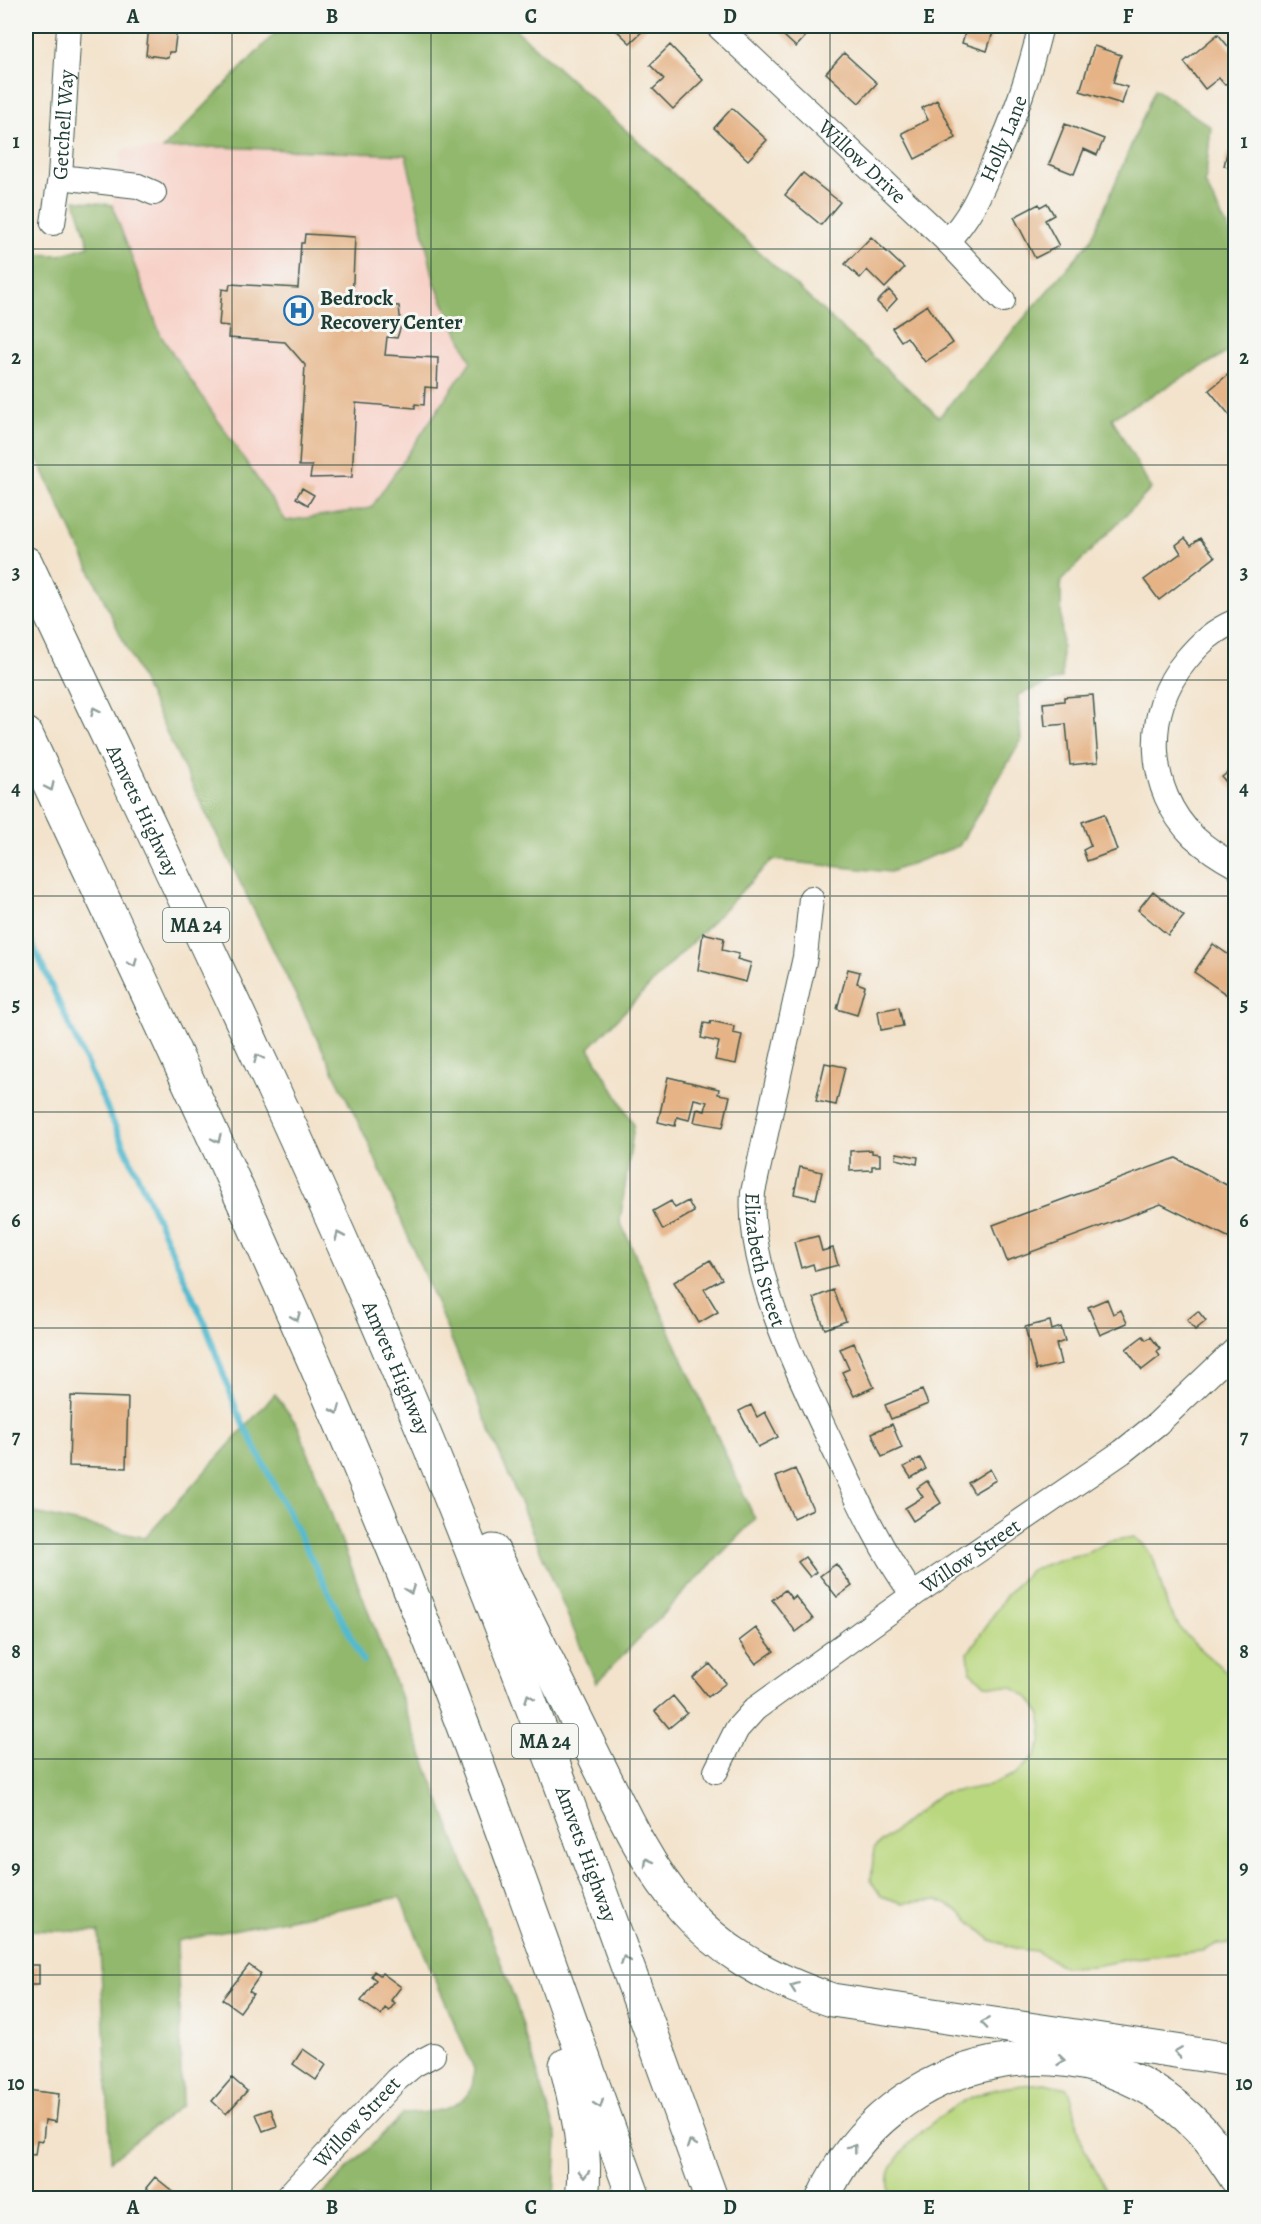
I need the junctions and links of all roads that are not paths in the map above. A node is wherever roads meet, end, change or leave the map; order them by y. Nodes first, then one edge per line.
1 (69, 26) edge
2 (718, 26) edge
3 (1041, 26) edge
4 (60, 177) junction
5 (154, 193) dead end
6 (53, 223) dead end
7 (947, 241) junction
8 (1003, 300) dead end
9 (26, 563) edge
10 (1236, 621) edge
11 (26, 734) edge
12 (1236, 866) edge
13 (811, 898) dead end
14 (363, 1289) junction
15 (1236, 1349) edge
16 (913, 1595) junction
17 (716, 1771) dead end
18 (486, 1792) junction
19 (433, 2055) dead end
20 (1236, 2060) edge
21 (1236, 2178) edge
22 (286, 2199) edge
23 (582, 2199) edge
24 (634, 2199) edge
25 (711, 2199) edge
26 (823, 2199) edge

1 - 4 street, Getchell Way
2 - 7 street, Willow Drive
3 - 7 street, Holly Lane
4 - 5 street
4 - 6 street, Getchell Way
7 - 8 street, Willow Drive
14 -> 9 highway, Amvets Highway / MA 24
10 - 12 street
11 -> 18 highway
13 - 16 street, Elizabeth Street
20 -> 14 highway
25 -> 14 highway, Amvets Highway / MA 24
15 - 16 street, Willow Street
16 - 17 street, Willow Street
18 -> 23 highway
18 -> 24 highway
19 - 22 street, Willow Street
26 -> 21 highway

